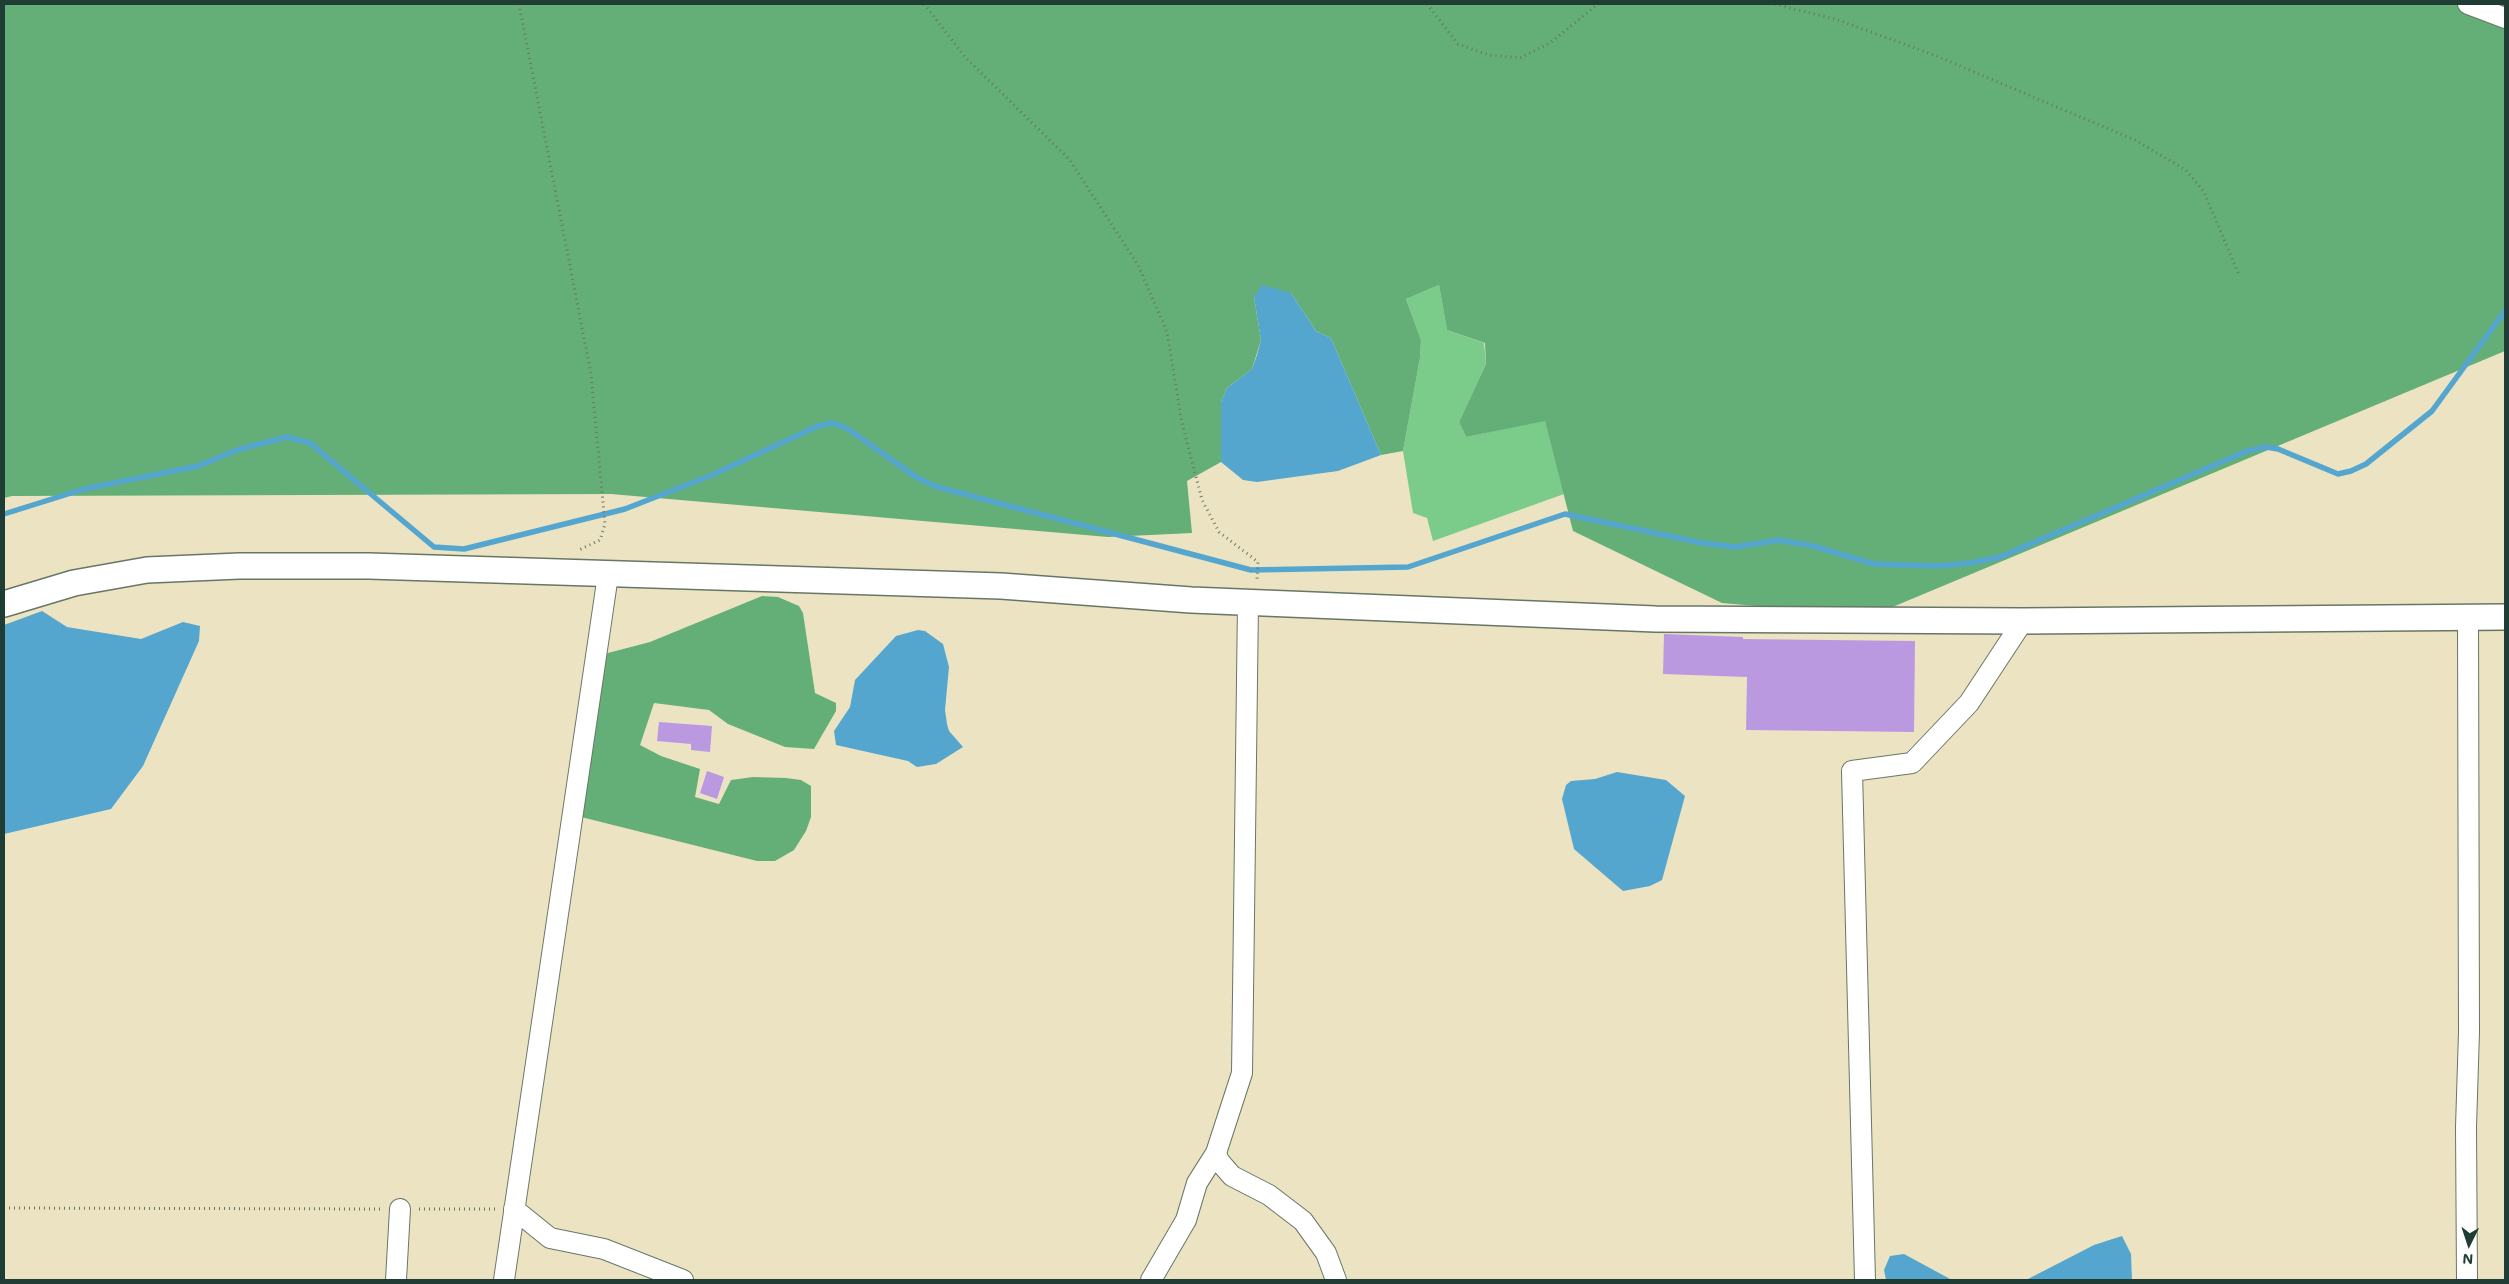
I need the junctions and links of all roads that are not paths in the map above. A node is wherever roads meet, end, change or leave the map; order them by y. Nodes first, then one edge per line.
1 (2468, 4) edge
2 (2505, 18) edge
3 (608, 575) junction
4 (1248, 602) junction
5 (4, 604) edge
6 (2468, 617) junction
7 (2505, 617) edge
8 (2023, 621) junction
9 (1216, 1154) junction
10 (400, 1209) road end
11 (514, 1209) junction
12 (396, 1280) edge
13 (504, 1280) edge
14 (683, 1280) edge
15 (1151, 1280) edge
16 (1336, 1280) edge
17 (1865, 1280) edge
18 (2467, 1280) edge

1 - 2 street
3 - 4 street
3 - 5 street
3 - 11 street
4 - 8 street
4 - 9 street
6 - 7 street
6 - 8 street
6 - 18 street
8 - 17 street
9 - 15 street
9 - 16 street
10 - 12 street
11 - 13 street
11 - 14 street

